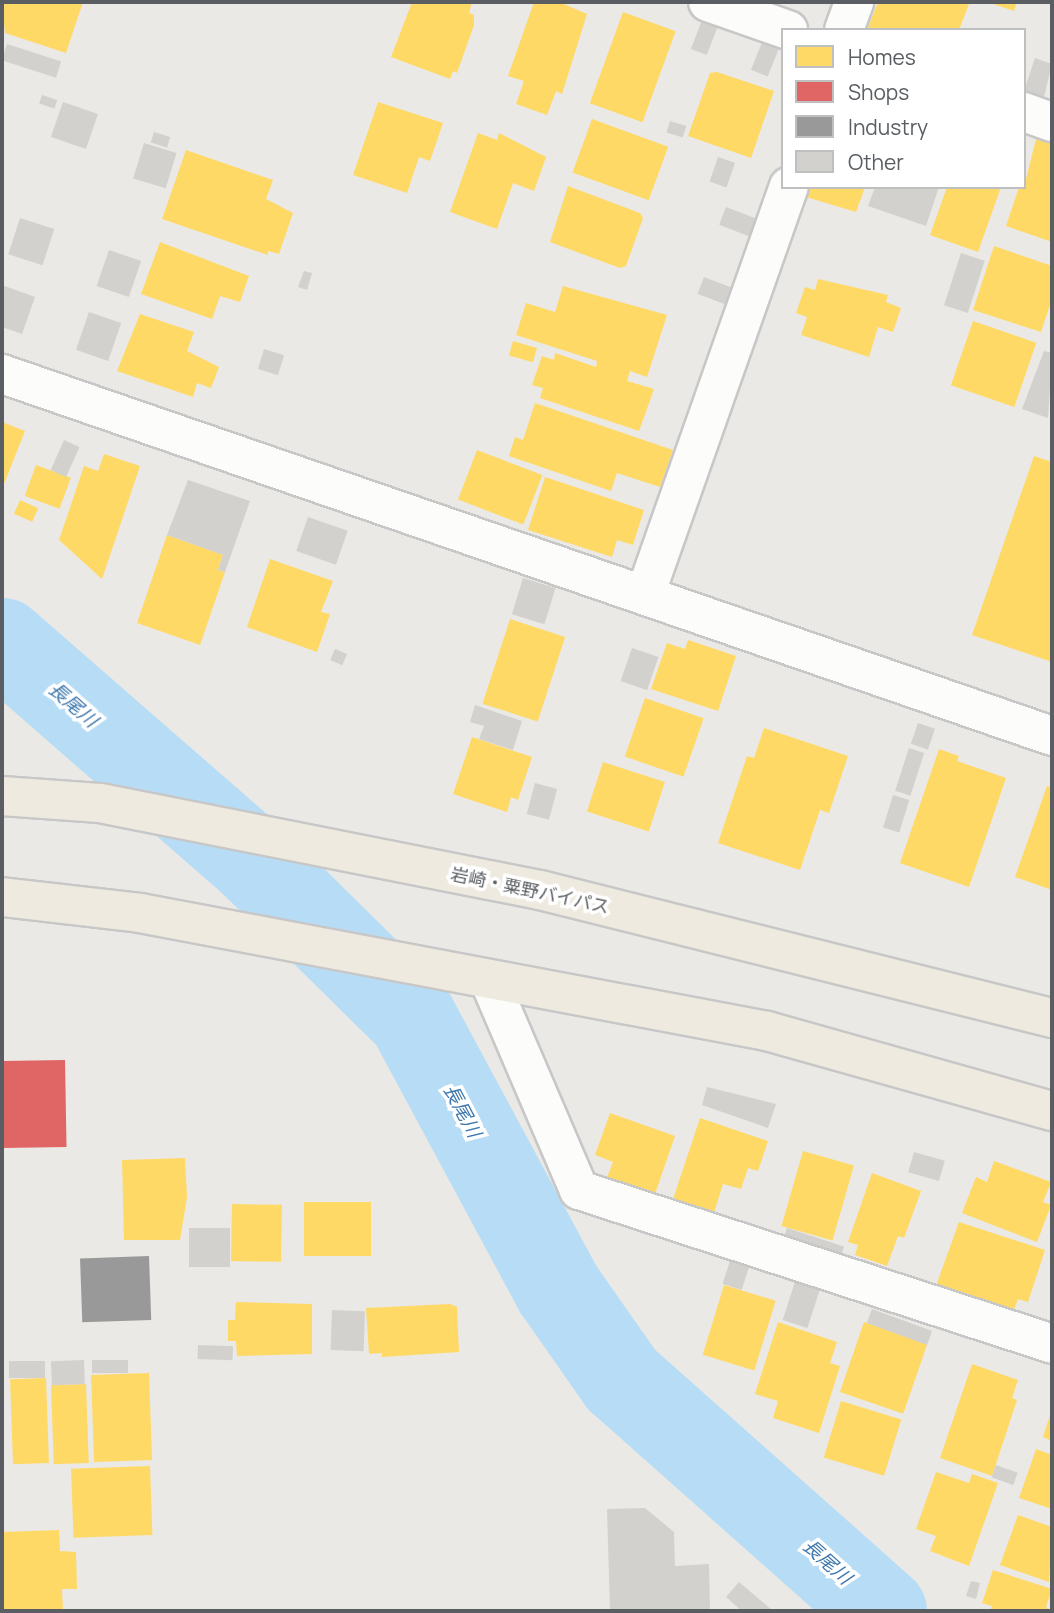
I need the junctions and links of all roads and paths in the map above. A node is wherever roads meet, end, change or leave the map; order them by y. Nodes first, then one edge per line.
1 (708, 2) edge
2 (854, 2) edge
3 (782, 28) edge
4 (845, 28) edge
5 (1026, 113) edge
6 (1052, 122) edge
7 (788, 189) edge
8 (2, 374) edge
9 (645, 595) junction
10 (1052, 736) edge
11 (2, 796) edge
12 (2, 897) edge
13 (489, 980) junction
14 (1052, 1018) edge
15 (1052, 1111) edge
16 (1052, 1344) edge

1 - 3 street
2 - 4 street
5 - 6 street
7 - 9 street
8 - 9 street
9 - 10 street
11 - 14 highway, 岩崎・粟野バイパス
12 - 13 highway
13 - 15 highway
13 - 16 street

